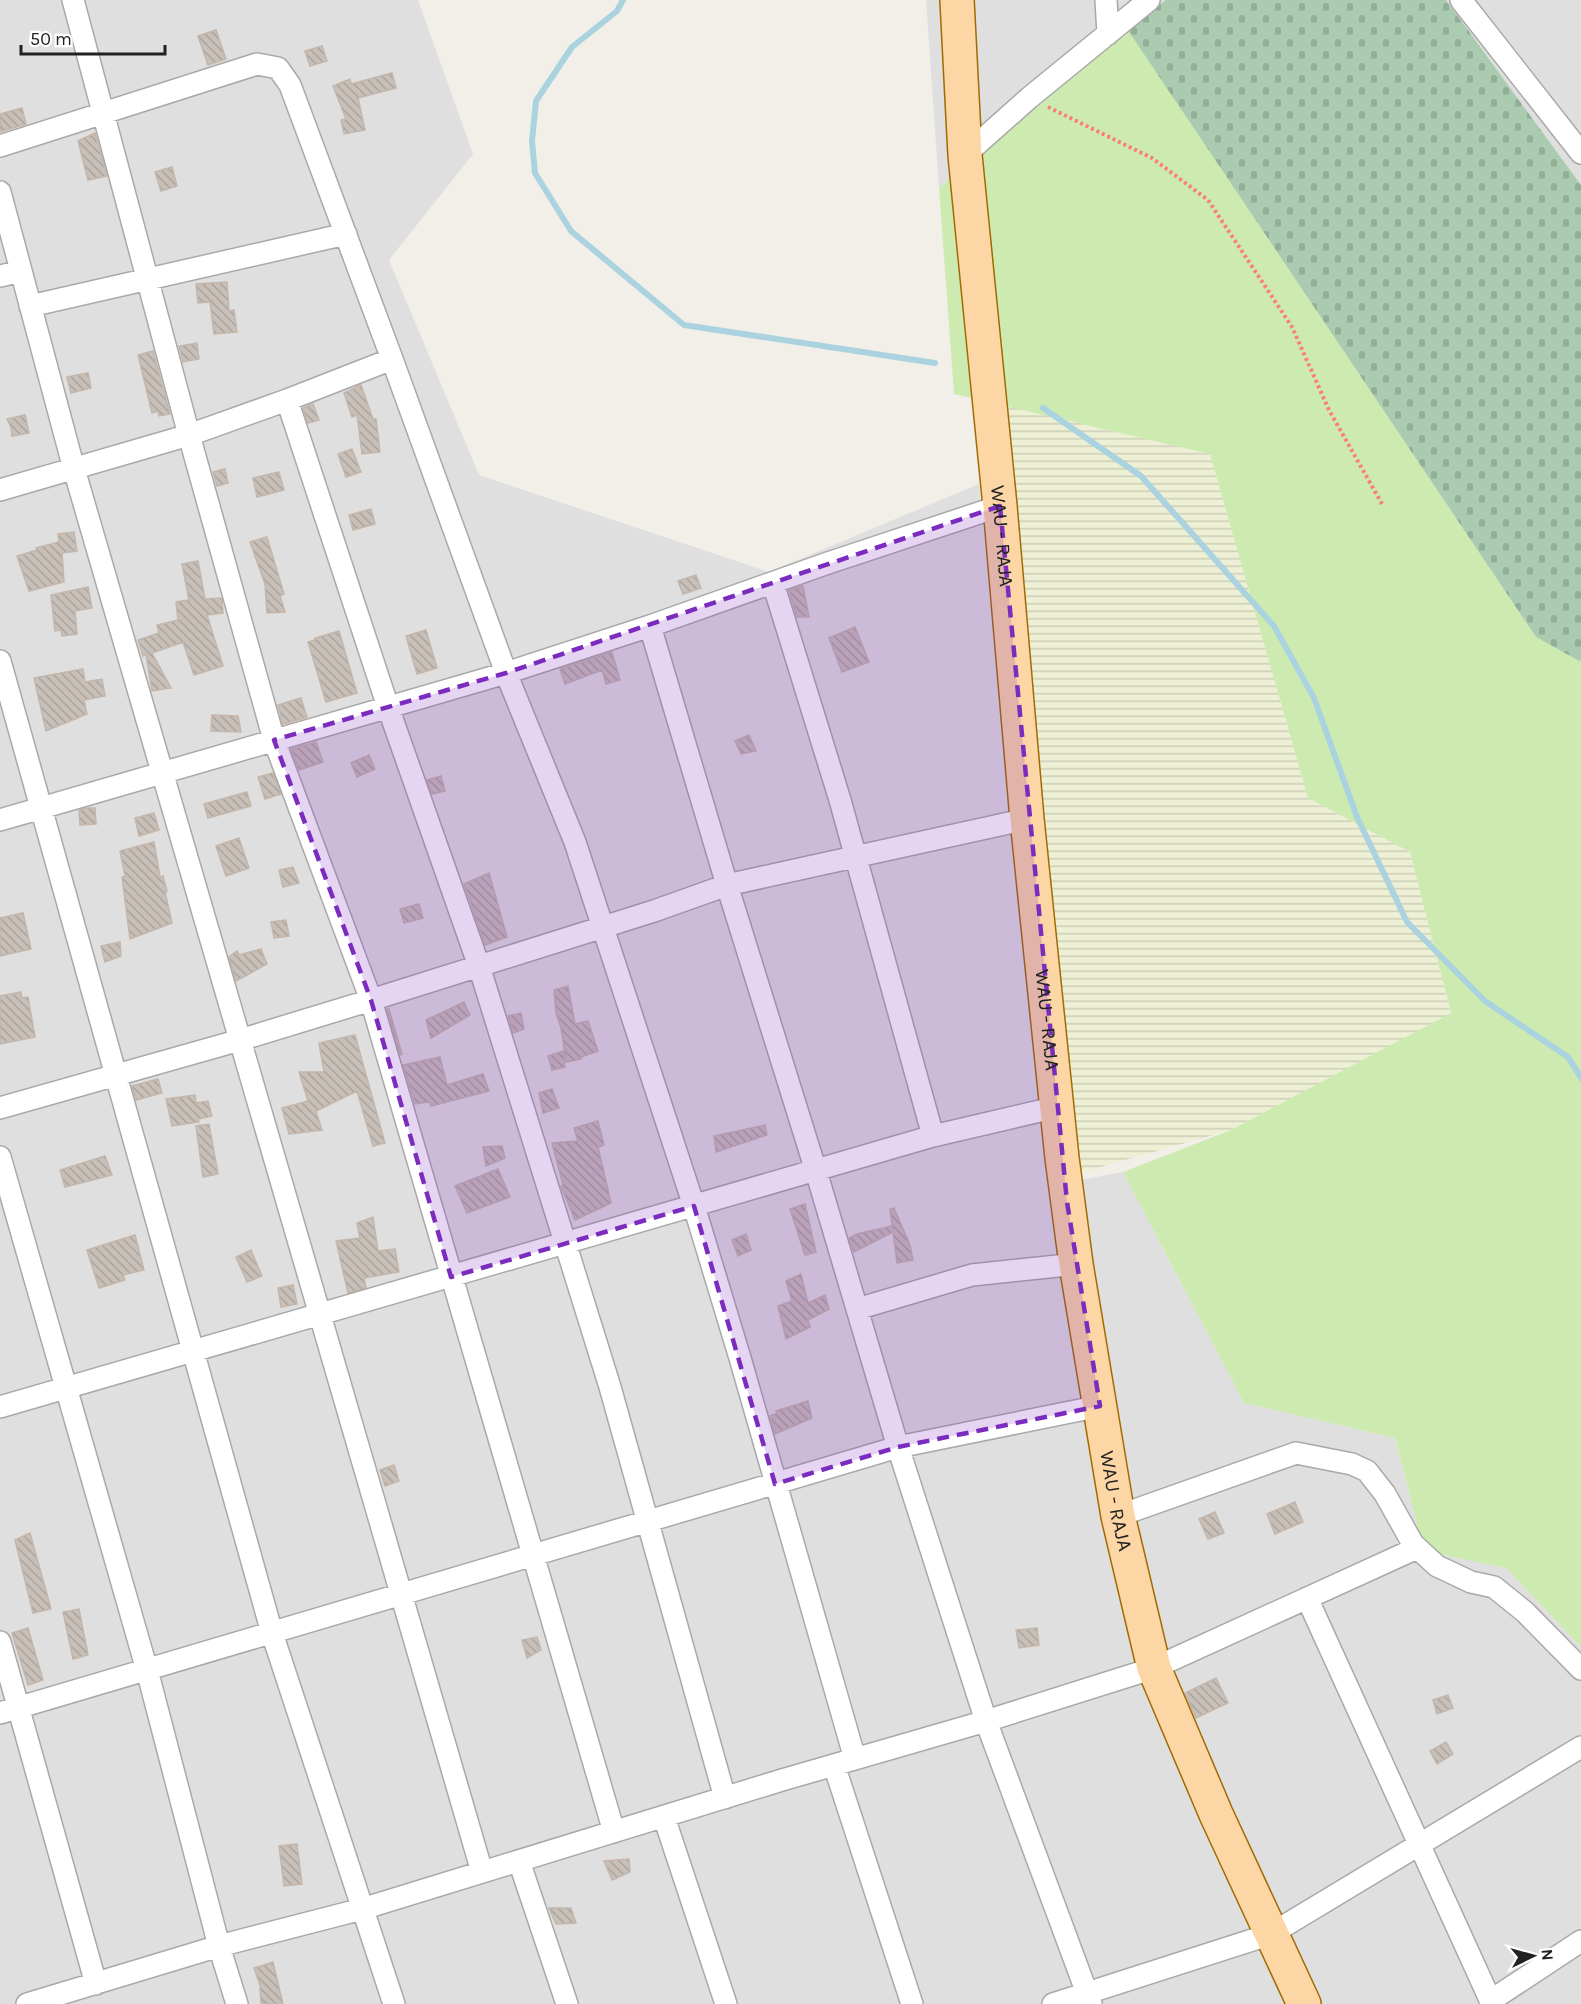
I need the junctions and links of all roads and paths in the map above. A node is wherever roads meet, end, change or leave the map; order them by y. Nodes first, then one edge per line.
1 (73, 0) edge
2 (957, 0) edge
3 (1106, 0) edge
4 (1149, 0) edge
5 (1461, 0) edge
6 (1108, 34) junction
7 (1029, 98) junction
8 (103, 112) junction
9 (0, 146) edge
10 (1581, 153) edge
11 (965, 155) junction
12 (0, 192) edge
13 (346, 234) junction
14 (21, 271) junction
15 (0, 276) edge
16 (148, 279) junction
17 (30, 306) junction
18 (393, 359) junction
19 (287, 400) junction
20 (189, 435) junction
21 (74, 469) junction
22 (0, 490) edge
23 (1382, 504) dead end
24 (1000, 506) junction
25 (773, 583) junction
26 (650, 626) junction
27 (0, 661) edge
28 (506, 673) junction
29 (388, 707) junction
30 (274, 740) junction
31 (162, 773) junction
32 (42, 808) junction
33 (1027, 819) junction
34 (0, 820) edge
35 (854, 856) junction
36 (727, 885) junction
37 (602, 927) junction
38 (479, 966) junction
39 (371, 1000) junction
40 (240, 1040) junction
41 (116, 1075) junction
42 (1057, 1107) junction
43 (0, 1108) edge
44 (933, 1137) junction
45 (0, 1157) edge
46 (816, 1170) junction
47 (694, 1206) junction
48 (565, 1243) junction
49 (1076, 1264) junction
50 (451, 1276) junction
51 (857, 1309) junction
52 (320, 1314) junction
53 (193, 1351) junction
54 (66, 1388) junction
55 (1100, 1406) junction
56 (0, 1407) edge
57 (897, 1447) junction
58 (775, 1484) junction
59 (1118, 1516) junction
60 (646, 1522) junction
61 (1417, 1548) junction
62 (533, 1556) junction
63 (401, 1595) junction
64 (1307, 1598) junction
65 (272, 1633) junction
66 (0, 1642) edge
67 (1154, 1668) junction
68 (1581, 1669) edge
69 (147, 1670) junction
70 (9, 1710) edge
71 (986, 1721) junction
72 (1581, 1747) edge
73 (855, 1759) junction
74 (834, 1765) junction
75 (725, 1798) junction
76 (664, 1817) junction
77 (614, 1832) junction
78 (1420, 1845) junction
79 (519, 1861) junction
80 (482, 1872) junction
81 (362, 1909) junction
82 (1271, 1934) junction
83 (1581, 1941) edge
84 (219, 1946) junction
85 (96, 1983) junction
86 (60, 1999) edge
87 (1090, 1999) edge
88 (1491, 2002) edge
89 (27, 2004) edge
90 (237, 2004) edge
91 (394, 2004) edge
92 (567, 2004) edge
93 (726, 2004) edge
94 (912, 2004) edge
95 (1053, 2004) edge
96 (1304, 2004) edge

1 - 8 street
2 - 11 main road, WAU - RAJA
3 - 6 street
4 - 6 street
5 - 10 street
6 - 7 street
7 - 11 street
7 - 23 path
8 - 9 street
8 - 13 street
8 - 16 street
11 - 24 main road, WAU - RAJA
12 - 14 street
13 - 16 street
13 - 18 street
14 - 15 street
14 - 17 street
16 - 17 street
16 - 20 street
17 - 21 street
18 - 19 street
18 - 28 street
19 - 20 street
19 - 29 street
20 - 21 street
20 - 30 street
21 - 22 street
21 - 31 street
24 - 25 street
24 - 33 main road, WAU - RAJA
25 - 26 street
25 - 35 street
26 - 28 street
26 - 36 street
27 - 32 street
28 - 29 street
28 - 37 street
29 - 30 street
29 - 38 street
30 - 31 street
30 - 39 street
31 - 32 street
31 - 40 street
32 - 34 street
32 - 41 street
33 - 35 street
33 - 42 main road, WAU - RAJA
35 - 36 street
35 - 44 street
36 - 37 street
36 - 46 street
37 - 38 street
37 - 47 street
38 - 39 street
38 - 48 street
39 - 40 street
39 - 50 street
40 - 41 street
40 - 52 street
41 - 43 street
41 - 53 street
42 - 44 street
42 - 49 main road, WAU - RAJA
44 - 46 street
45 - 54 street
46 - 47 street
46 - 51 street
47 - 48 street
47 - 58 street
48 - 50 street
48 - 60 street
49 - 51 street
49 - 55 main road, WAU - RAJA
50 - 52 street
50 - 62 street
51 - 57 street
52 - 53 street
52 - 63 street
53 - 54 street
53 - 65 street
54 - 56 street
54 - 69 street
55 - 57 street
55 - 59 main road, WAU - RAJA
57 - 58 street
57 - 71 street
58 - 60 street
58 - 73 street
59 - 61 street
59 - 67 main road, WAU - RAJA
60 - 62 street
60 - 75 street
61 - 64 street
61 - 68 street
62 - 63 street
62 - 77 street
63 - 65 street
63 - 80 street
64 - 67 street
64 - 78 street
65 - 69 street
65 - 81 street
66 - 70 street
67 - 71 street
67 - 82 main road, WAU - RAJA
69 - 70 street
69 - 84 street
70 - 85 street
71 - 73 street
71 - 87 street
72 - 78 street
73 - 74 street
74 - 75 street
74 - 94 street
75 - 76 street
76 - 77 street
76 - 93 street
77 - 79 street
78 - 82 street
78 - 88 street
79 - 80 street
79 - 92 street
80 - 81 street
81 - 84 street
81 - 91 street
82 - 87 street
82 - 96 main road, WAU - RAJA
83 - 88 street
84 - 85 street
84 - 90 street
85 - 86 street
86 - 89 street
87 - 95 street

